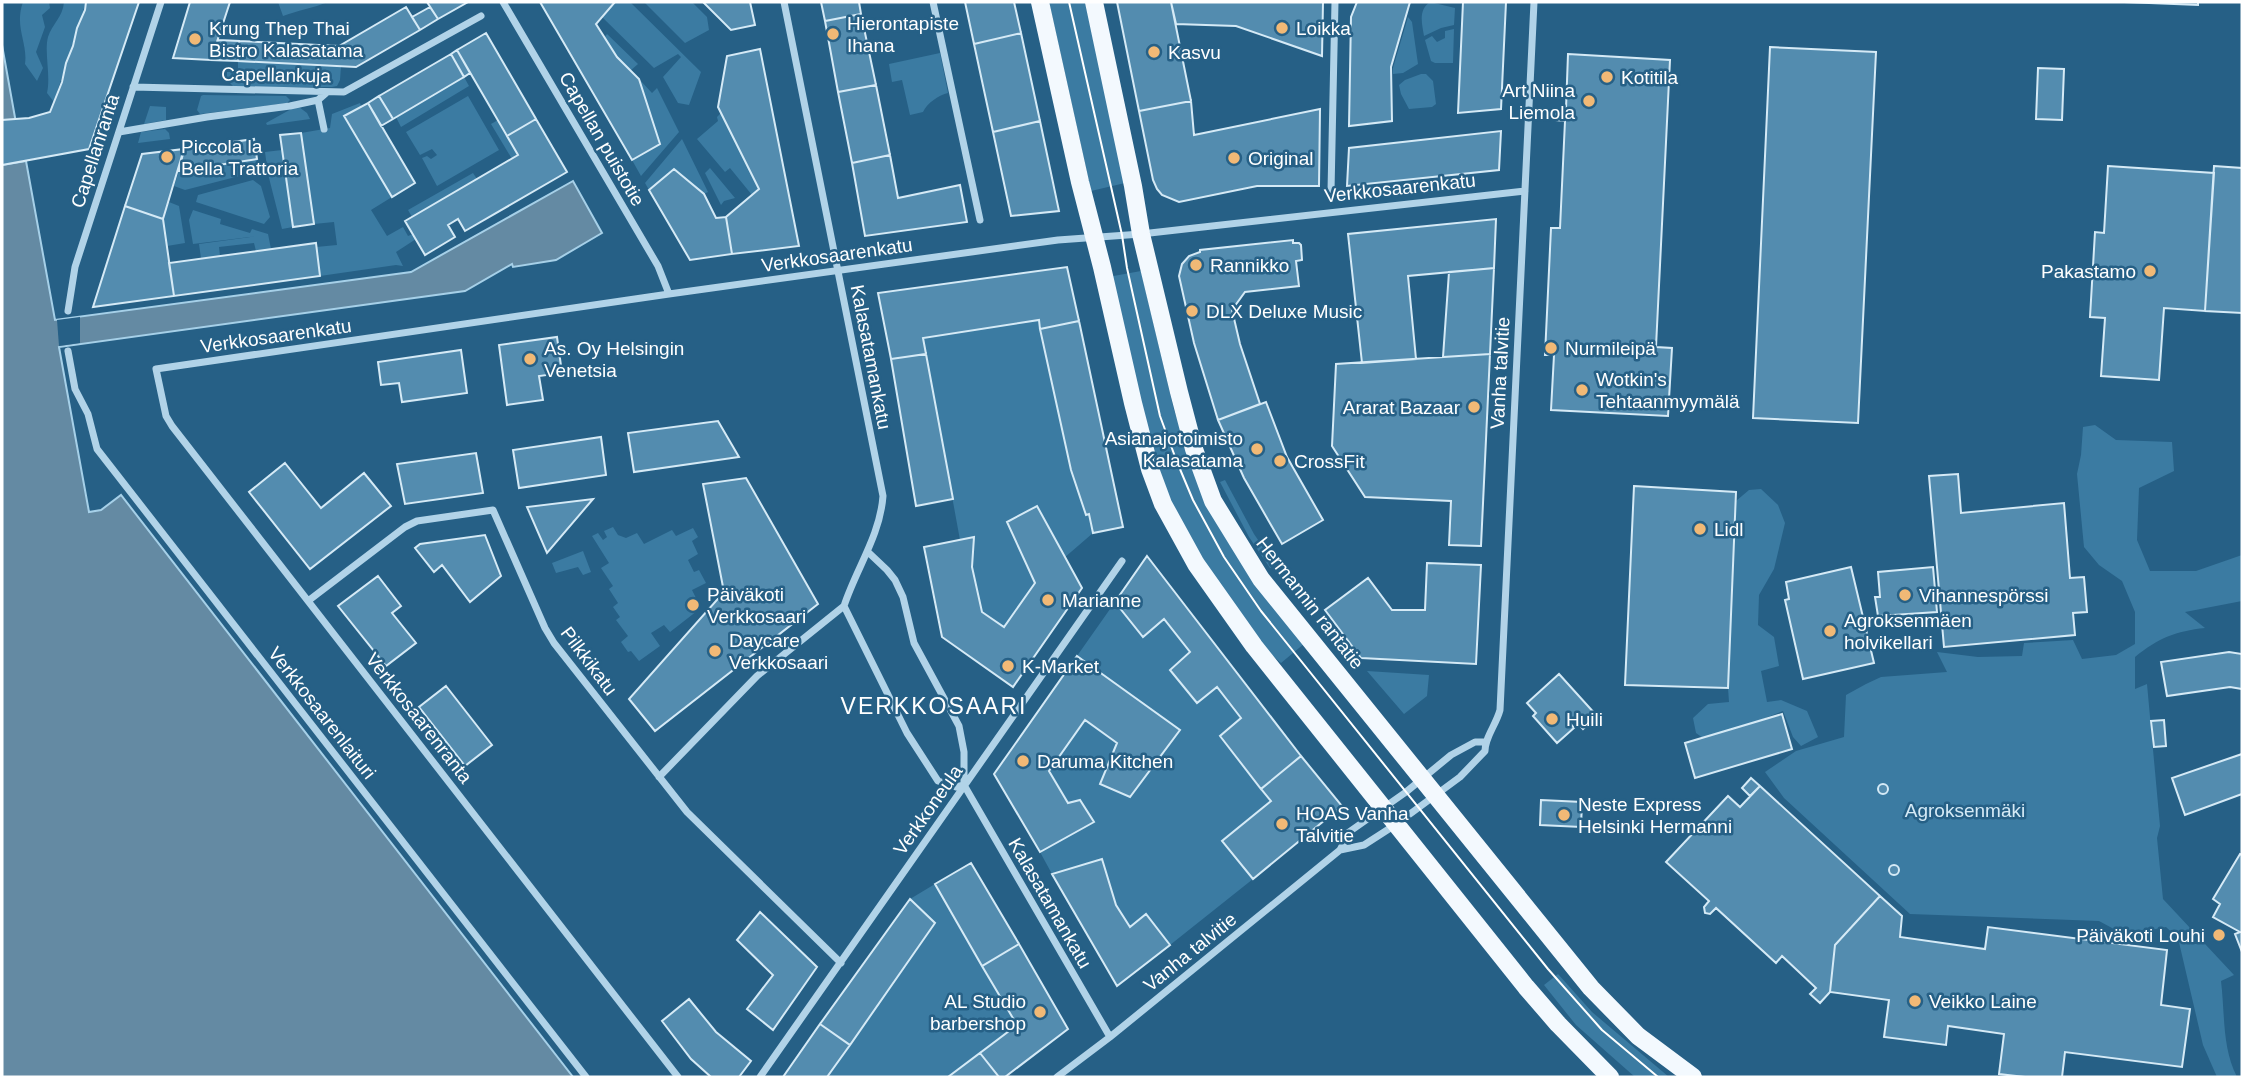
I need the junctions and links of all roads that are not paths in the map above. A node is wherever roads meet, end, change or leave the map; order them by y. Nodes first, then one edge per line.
1 (161, 2) edge
2 (503, 2) edge
3 (785, 2) edge
4 (933, 2) edge
5 (1040, 2) edge
6 (1094, 2) edge
7 (1335, 2) edge
8 (1534, 2) edge
9 (481, 16) dead end
10 (133, 86) junction
11 (327, 93) junction
12 (318, 100) junction
13 (324, 129) dead end
14 (119, 132) junction
15 (1331, 191) dead end
16 (1525, 191) junction
17 (980, 220) dead end
18 (1142, 234) junction
19 (1093, 236) junction
20 (837, 270) junction
21 (669, 294) junction
22 (68, 312) dead end
23 (68, 351) dead end
24 (156, 369) joint
25 (868, 552) junction
26 (1122, 561) dead end
27 (308, 601) junction
28 (844, 606) junction
29 (1485, 742) junction
30 (659, 777) junction
31 (1423, 779) junction
32 (964, 785) junction
33 (1436, 795) junction
34 (1383, 809) junction
35 (1395, 825) junction
36 (1340, 849) junction
37 (841, 963) junction
38 (1110, 1037) junction
39 (586, 1077) edge
40 (678, 1077) edge
41 (760, 1077) edge
42 (1056, 1077) edge
43 (1610, 1077) edge
44 (1693, 1077) edge

1 - 10 street, Capellanranta
2 - 21 street, Capellan puistotie
3 - 20 street, Kalasatamankatu
4 - 17 street
5 - 19 main road
6 - 18 main road, Hermannin rantatie
7 - 15 street
8 - 16 street, Vanha talvitie
9 - 11 street, Capellankuja
10 - 11 street, Capellankuja
10 - 14 street, Capellanranta
11 - 12 street
12 - 13 street
12 - 14 street
14 - 22 street, Capellanranta
16 - 18 street, Verkkosaarenkatu
16 - 29 street, Vanha talvitie
18 - 19 street, Verkkosaarenkatu
18 - 31 main road, Hermannin rantatie
19 - 20 street, Verkkosaarenkatu
19 - 34 main road
20 - 21 street, Verkkosaarenkatu
20 - 25 street, Kalasatamankatu
21 - 24 street, Verkkosaarenkatu
23 - 39 street, Verkkosaarenlaituri
24 - 27 street, Verkkosaarenranta
25 - 28 street, Kalasatamankatu
25 - 32 street, Kalasatamankatu
26 - 32 street, Verkkoneula
27 - 30 street, Pilkkikatu
27 - 40 street, Verkkosaarenranta
28 - 30 street
28 - 32 street
29 - 31 street, Vanha talvitie
29 - 33 street, Vanha talvitie
30 - 37 street, Pilkkikatu
31 - 33 main road, Hermannin rantatie
31 - 34 street, Vanha talvitie
32 - 37 street, Verkkoneula
32 - 38 street, Kalasatamankatu
33 - 35 street, Vanha talvitie
33 - 44 main road, Hermannin rantatie
34 - 35 main road
34 - 36 street, Vanha talvitie
35 - 36 street, Vanha talvitie
35 - 43 main road
36 - 38 street, Vanha talvitie
37 - 41 street, Verkkoneula
38 - 42 street, Vanha talvitie

